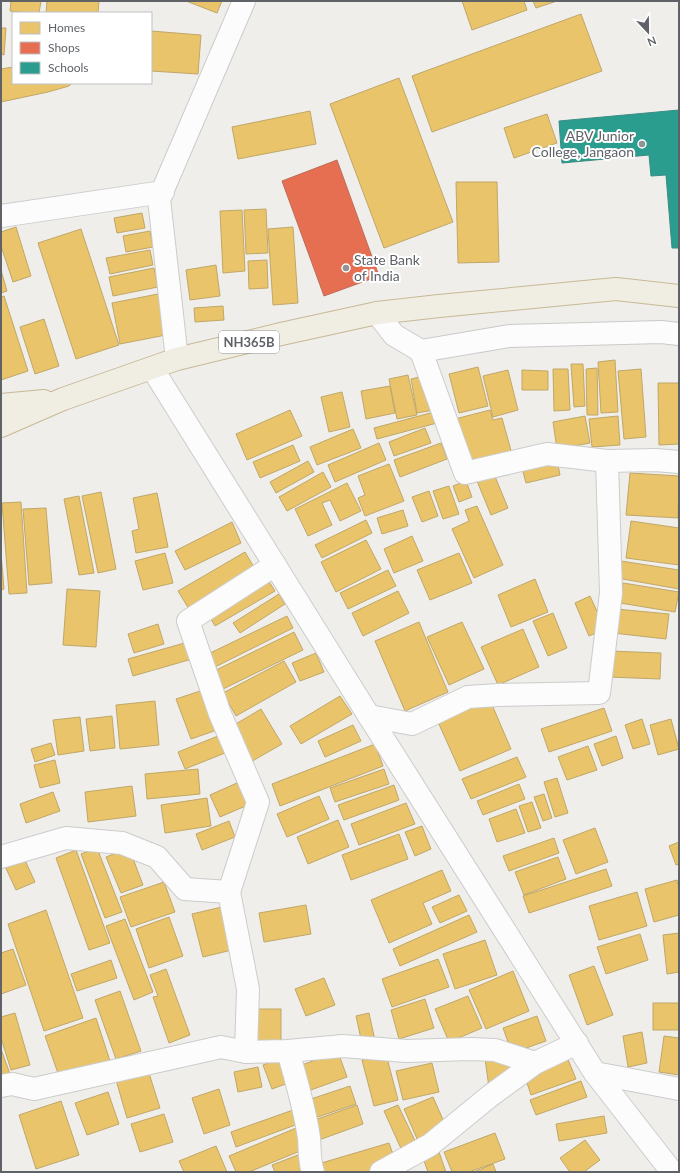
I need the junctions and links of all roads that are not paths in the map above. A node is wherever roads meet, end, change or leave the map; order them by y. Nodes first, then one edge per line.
1 (244, 1) edge
2 (162, 192) junction
3 (1, 216) edge
4 (679, 296) edge
5 (377, 313) junction
6 (679, 334) edge
7 (421, 351) junction
8 (177, 359) junction
9 (152, 368) junction
10 (63, 399) junction
11 (1, 405) edge
12 (1, 426) edge
13 (607, 460) junction
14 (679, 462) edge
15 (275, 565) junction
16 (369, 716) junction
17 (1, 857) edge
18 (229, 892) junction
19 (577, 1043) junction
20 (288, 1051) junction
21 (246, 1052) junction
22 (536, 1063) junction
23 (595, 1073) junction
24 (1, 1086) edge
25 (679, 1089) edge
26 (314, 1172) edge
27 (381, 1172) edge
28 (672, 1172) edge

1 - 2 street
2 - 3 street
2 - 8 street
4 - 5 highway, NH365B
5 - 7 street
5 - 8 highway, NH365B
6 - 7 street
7 - 13 street
8 - 9 highway, NH365B
9 - 10 highway, NH365B
9 - 15 street
10 - 11 highway, NH365B
10 - 12 highway, NH365B
13 - 14 street
13 - 16 street
15 - 16 street
15 - 18 street
16 - 19 street
17 - 18 street
18 - 21 street
19 - 22 street
19 - 23 street
20 - 21 street
20 - 22 street
20 - 26 street
21 - 24 street
22 - 27 street
23 - 25 street
23 - 28 street

